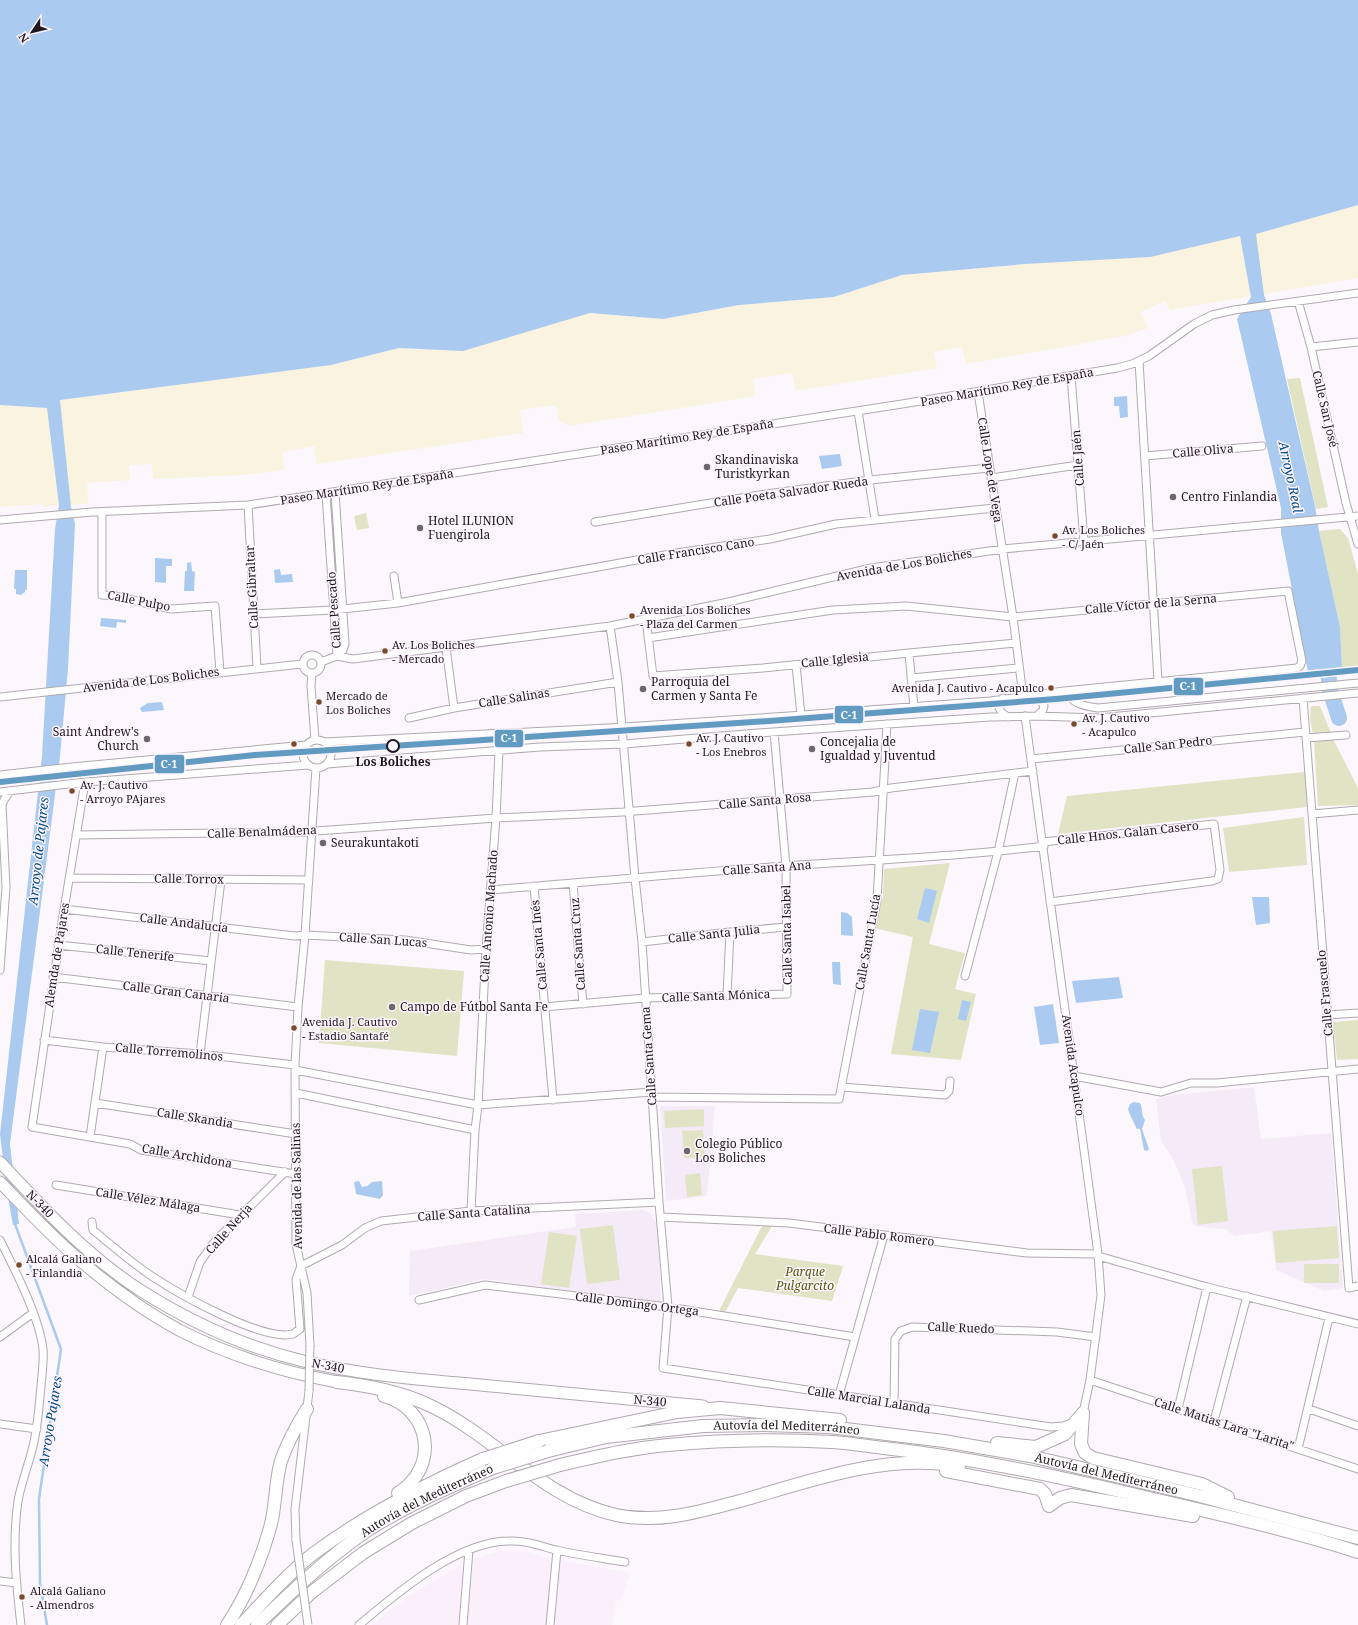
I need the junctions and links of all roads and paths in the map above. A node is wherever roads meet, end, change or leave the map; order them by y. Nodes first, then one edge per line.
1 (1358, 293) edge
2 (1298, 301) junction
3 (1358, 342) edge
4 (1311, 347) junction
5 (1139, 361) junction
6 (1071, 376) junction
7 (978, 392) junction
8 (858, 411) junction
9 (1262, 446) dead end
10 (1145, 456) junction
11 (1078, 465) junction
12 (989, 468) junction
13 (991, 478) junction
14 (870, 480) junction
15 (335, 492) junction
16 (326, 494) junction
17 (248, 505) junction
18 (995, 508) junction
19 (102, 512) junction
20 (1358, 516) edge
21 (1350, 517) junction
22 (875, 519) junction
23 (0, 520) edge
24 (595, 522) dead end
25 (1149, 536) junction
26 (1084, 541) junction
27 (1358, 544) edge
28 (1003, 549) junction
29 (394, 576) dead end
30 (398, 603) junction
31 (1152, 604) junction
32 (342, 609) junction
33 (333, 610) junction
34 (254, 614) junction
35 (1013, 617) junction
36 (646, 619) junction
37 (610, 626) junction
38 (648, 638) junction
39 (1016, 643) junction
40 (446, 648) junction
41 (908, 652) junction
42 (337, 656) junction
43 (321, 662) junction
44 (302, 664) junction
45 (796, 664) junction
46 (257, 668) junction
47 (1019, 668) junction
48 (220, 672) junction
49 (312, 673) junction
50 (911, 681) junction
51 (1158, 681) junction
52 (618, 682) junction
53 (1358, 683) edge
54 (1064, 691) junction
55 (1358, 693) edge
56 (1038, 695) junction
57 (1023, 696) junction
58 (0, 697) edge
59 (1003, 698) junction
60 (1306, 698) junction
61 (914, 706) junction
62 (454, 708) junction
63 (801, 715) junction
64 (1025, 716) junction
65 (1037, 716) junction
66 (410, 718) dead end
67 (1010, 718) junction
68 (887, 724) junction
69 (623, 727) junction
70 (774, 732) junction
71 (1305, 735) junction
72 (1346, 735) dead end
73 (315, 740) junction
74 (324, 742) junction
75 (624, 744) junction
76 (306, 745) junction
77 (499, 751) junction
78 (1031, 759) junction
79 (327, 764) junction
80 (308, 765) junction
81 (316, 768) junction
82 (1033, 771) junction
83 (1015, 773) junction
84 (0, 775) edge
85 (85, 782) junction
86 (883, 790) junction
87 (10, 791) junction
88 (0, 792) edge
89 (780, 800) junction
90 (1358, 810) edge
91 (630, 812) junction
92 (1312, 814) junction
93 (496, 818) junction
94 (2, 830) edge
95 (313, 831) junction
96 (76, 836) junction
97 (1043, 844) junction
98 (998, 852) junction
99 (878, 861) junction
100 (786, 866) junction
101 (3, 870) edge
102 (69, 878) junction
103 (635, 878) junction
104 (221, 880) junction
105 (309, 880) junction
106 (573, 883) junction
107 (534, 886) junction
108 (490, 890) junction
109 (1050, 902) junction
110 (64, 909) junction
111 (215, 927) junction
112 (786, 927) junction
113 (730, 932) junction
114 (305, 935) junction
115 (642, 942) junction
116 (58, 945) junction
117 (486, 949) junction
118 (211, 961) junction
119 (0, 970) edge
120 (965, 976) dead end
121 (53, 977) junction
122 (788, 994) joint
123 (727, 995) junction
124 (207, 996) junction
125 (645, 998) junction
126 (583, 1004) junction
127 (298, 1007) junction
128 (544, 1008) junction
129 (1358, 1013) edge
130 (1327, 1015) junction
131 (44, 1040) junction
132 (103, 1047) junction
133 (200, 1054) junction
134 (295, 1067) junction
135 (1358, 1069) edge
136 (1332, 1071) junction
137 (1074, 1076) junction
138 (950, 1081) dead end
139 (842, 1087) junction
140 (296, 1093) junction
141 (652, 1094) junction
142 (553, 1100) junction
143 (95, 1103) junction
144 (478, 1105) junction
145 (32, 1127) joint
146 (475, 1130) junction
147 (296, 1134) junction
148 (90, 1137) junction
149 (0, 1162) edge
150 (285, 1172) junction
151 (296, 1174) junction
152 (0, 1182) edge
153 (56, 1185) dead end
154 (659, 1202) junction
155 (471, 1211) junction
156 (240, 1215) junction
157 (660, 1217) junction
158 (92, 1222) dead end
159 (884, 1236) junction
160 (0, 1240) edge
161 (2, 1251) edge
162 (1098, 1255) junction
163 (301, 1266) junction
164 (1358, 1286) edge
165 (1207, 1287) junction
166 (1247, 1296) junction
167 (188, 1297) junction
168 (419, 1300) dead end
169 (668, 1307) junction
170 (32, 1313) junction
171 (1330, 1318) junction
172 (1358, 1324) edge
173 (0, 1337) edge
174 (856, 1337) junction
175 (1096, 1337) junction
176 (663, 1368) joint
177 (1090, 1380) junction
178 (337, 1382) junction
179 (839, 1395) junction
180 (894, 1404) junction
181 (720, 1408) junction
182 (307, 1409) junction
183 (1178, 1409) junction
184 (1309, 1409) junction
185 (1079, 1417) junction
186 (1214, 1421) junction
187 (0, 1424) edge
188 (1358, 1426) edge
189 (36, 1429) junction
190 (944, 1441) junction
191 (972, 1446) junction
192 (1298, 1449) junction
193 (905, 1463) junction
194 (1358, 1469) edge
195 (1051, 1476) junction
196 (1247, 1507) junction
197 (1256, 1523) junction
198 (338, 1537) junction
199 (1358, 1538) edge
200 (469, 1550) junction
201 (557, 1550) junction
202 (1358, 1552) edge
203 (625, 1562) dead end
204 (0, 1581) edge
205 (16, 1583) junction
206 (21, 1625) edge
207 (227, 1625) edge
208 (241, 1625) edge
209 (257, 1625) edge
210 (277, 1625) edge
211 (308, 1625) edge
212 (359, 1625) edge
213 (463, 1625) edge
214 (550, 1625) edge

1 - 2 street, Paseo Marítimo Rey de España
2 - 4 street, Calle San José
2 - 5 street, Paseo Marítimo Rey de España
3 - 4 street
4 - 21 street, Calle San José
5 - 6 street, Paseo Marítimo Rey de España
5 - 10 street
6 - 7 street, Paseo Marítimo Rey de España
6 - 11 street, Calle Jaén
7 - 8 street, Paseo Marítimo Rey de España
7 - 12 street, Calle Lope de Vega
8 - 14 street
8 - 15 street, Paseo Marítimo Rey de España
9 - 10 street, Calle Oliva
10 - 25 street
11 - 13 street
11 - 26 street, Calle Jaén
12 - 13 street, Calle Lope de Vega
12 - 14 street, Calle Poeta Salvador Rueda
13 - 18 street, Calle Lope de Vega
14 - 22 street
14 - 24 street, Calle Poeta Salvador Rueda
15 - 16 street, Paseo Marítimo Rey de España
15 - 32 street, Calle Pescado
16 - 17 street, Paseo Marítimo Rey de España
16 - 33 street, Calle Pescado
17 - 19 street, Paseo Marítimo Rey de España
17 - 34 street, Calle Gibraltar
18 - 22 street, Calle Francisco Cano
18 - 28 street, Calle Lope de Vega
19 - 23 street, Paseo Marítimo Rey de España
19 - 48 street, Calle Pulpo
20 - 21 street, Avenida de Los Boliches
21 - 25 street, Avenida de Los Boliches
21 - 27 street, Calle San José
22 - 30 street, Calle Francisco Cano
25 - 26 street, Avenida de Los Boliches
25 - 31 street
26 - 28 street, Avenida de Los Boliches
28 - 35 street, Calle Lope de Vega
28 - 36 street, Avenida de Los Boliches
29 - 30 street
30 - 32 street, Calle Francisco Cano
31 - 35 street, Calle Víctor de la Serna
31 - 51 street
31 - 51 street, Calle Víctor de la Serna
32 - 33 street, Calle Francisco Cano
32 - 42 street, Calle Pescado
33 - 34 street, Calle Francisco Cano
33 - 42 street, Calle Pescado
34 - 46 street, Calle Gibraltar
35 - 38 street, Calle Víctor de la Serna
35 - 39 street, Calle Lope de Vega
36 - 37 street, Avenida de Los Boliches
36 - 38 street
37 - 40 street, Avenida de Los Boliches
37 - 52 street, Calle Santa Gema
38 - 45 street, Calle Iglesia
39 - 41 street, Calle Iglesia
39 - 47 street, Calle Lope de Vega
40 - 42 street, Avenida de Los Boliches
40 - 62 street
41 - 45 street, Calle Iglesia
41 - 50 street
42 - 43 street, Avenida de Los Boliches
43 - 44 street
43 - 49 street
44 - 46 street, Avenida de Los Boliches
44 - 49 street
45 - 63 street
46 - 48 street, Avenida de Los Boliches
47 - 50 street
47 - 57 street, Calle Lope de Vega
48 - 58 street, Avenida de Los Boliches
49 - 73 street
50 - 61 street
51 - 54 street
52 - 62 street, Calle Salinas
52 - 69 street, Calle Santa Gema
53 - 54 street
54 - 56 street
55 - 60 street
56 - 57 street
56 - 65 street
57 - 59 street
59 - 61 street
59 - 67 street
60 - 65 street
60 - 71 street, Calle Frascuelo
61 - 63 street
62 - 66 street, Calle Salinas
63 - 69 street
64 - 65 street
64 - 67 street
64 - 78 street, Avenida Acapulco
67 - 68 street
68 - 70 street
68 - 86 street, Calle Santa Lucía
69 - 74 street
69 - 75 street, Calle Santa Gema
70 - 75 street
70 - 89 street, Calle Santa Isabel
71 - 72 street, Calle San Pedro
71 - 78 street, Calle San Pedro
71 - 92 street, Calle Frascuelo
73 - 74 street
73 - 76 street
74 - 79 street
75 - 77 street
75 - 91 street, Calle Santa Gema
76 - 80 street
76 - 84 street
77 - 79 street
77 - 93 street, Calle Antonio Machado
78 - 82 street, Avenida Acapulco
79 - 81 street
80 - 81 street
80 - 85 street
81 - 95 street, Avenida de las Salinas
82 - 83 street, Calle Santa Rosa
82 - 97 street, Avenida Acapulco
83 - 86 street, Calle Santa Rosa
83 - 98 street
85 - 87 street
85 - 96 street, Alemda de Pajares
86 - 89 street, Calle Santa Rosa
86 - 99 street, Calle Santa Lucía
87 - 88 street
87 - 94 street
89 - 91 street, Calle Santa Rosa
89 - 100 street, Calle Santa Isabel
90 - 92 street
91 - 93 street, Calle Santa Rosa
91 - 103 street, Calle Santa Gema
92 - 130 street, Calle Frascuelo
93 - 95 street, Calle Benalmádena
93 - 108 street, Calle Antonio Machado
94 - 101 street
95 - 96 street, Calle Benalmádena
95 - 105 street, Avenida de las Salinas
96 - 102 street, Alemda de Pajares
97 - 98 street, Calle Santa Ana
97 - 109 street, Avenida Acapulco
97 - 109 street, Calle Hnos. Galan Casero
98 - 99 street, Calle Santa Ana
98 - 120 street
99 - 100 street, Calle Santa Ana
99 - 139 street, Calle Santa Lucía
100 - 103 street, Calle Santa Ana
100 - 112 street, Calle Santa Isabel
101 - 119 street
102 - 104 street, Calle Torrox
102 - 110 street, Alemda de Pajares
103 - 106 street, Calle Santa Ana
103 - 115 street, Calle Santa Gema
104 - 105 street, Calle Torrox
104 - 111 street
105 - 114 street, Avenida de las Salinas
106 - 107 street, Calle Santa Ana
106 - 126 street, Calle Santa Cruz
107 - 108 street, Calle Santa Ana
107 - 128 street, Calle Santa Inés
108 - 117 street, Calle Antonio Machado
109 - 137 street, Avenida Acapulco
110 - 111 street, Calle Andalucía
110 - 116 street, Alemda de Pajares
111 - 114 street, Calle Andalucía
111 - 118 street
112 - 113 street, Calle Santa Julia
112 - 122 street, Calle Santa Isabel
113 - 115 street, Calle Santa Julia
113 - 123 street
114 - 117 street, Calle San Lucas
114 - 127 street, Avenida de las Salinas
115 - 125 street, Calle Santa Gema
116 - 118 street, Calle Tenerife
116 - 121 street, Alemda de Pajares
117 - 144 street, Calle Antonio Machado
118 - 124 street
121 - 124 street, Calle Gran Canaria
121 - 131 street, Alemda de Pajares
122 - 123 street, Calle Santa Mónica
123 - 125 street, Calle Santa Mónica
124 - 127 street, Calle Gran Canaria
124 - 133 street
125 - 126 street, Calle Santa Mónica
125 - 141 street, Calle Santa Gema
126 - 128 street, Calle Santa Mónica
127 - 134 street, Avenida de las Salinas
128 - 142 street, Calle Santa Inés
129 - 130 street
130 - 136 street, Calle Frascuelo
131 - 132 street, Calle Torremolinos
131 - 145 street, Alemda de Pajares
132 - 133 street, Calle Torremolinos
132 - 143 street
133 - 134 street, Calle Torremolinos
134 - 140 street, Avenida de las Salinas
134 - 144 street, Calle Torremolinos
135 - 136 street
136 - 137 street
136 - 164 street, Calle Frascuelo
137 - 162 street, Avenida Acapulco
138 - 139 street
139 - 141 street, Calle Torremolinos
140 - 146 street
140 - 147 street, Avenida de las Salinas
141 - 142 street, Calle Torremolinos
141 - 154 street, Calle Santa Gema
142 - 144 street, Calle Torremolinos
143 - 147 street, Calle Skandia
143 - 148 street
144 - 146 street, Calle Antonio Machado
145 - 148 street, Calle Archidona
146 - 155 street, Calle Antonio Machado
147 - 151 street, Avenida de las Salinas
148 - 150 street, Calle Archidona
149 - 181 main road, N-340
150 - 151 street, Calle Archidona
150 - 156 street, Calle Nerja
151 - 163 street, Avenida de las Salinas
152 - 178 main road, N-340
153 - 156 street, Calle Vélez Málaga
154 - 155 street, Calle Santa Catalina
154 - 157 street, Calle Santa Gema
155 - 163 street, Calle Santa Catalina
156 - 167 street, Calle Nerja
157 - 159 street, Calle Pablo Romero
157 - 169 street, Calle Santa Gema
158 - 167 street
159 - 162 street, Calle Pablo Romero
159 - 174 street
160 - 161 street
161 - 170 street
162 - 165 street, Calle Pablo Romero
162 - 175 street, Avenida Acapulco
163 - 167 street
163 - 182 street, Avenida de las Salinas, bridge
165 - 166 street, Calle Pablo Romero
165 - 183 street
166 - 171 street, Calle Pablo Romero
166 - 186 street
168 - 169 street, Calle Domingo Ortega
169 - 174 street, Calle Domingo Ortega
169 - 176 street, Calle Santa Gema
170 - 173 street
170 - 189 street
171 - 172 street, Calle Pablo Romero
171 - 184 street
174 - 179 street
175 - 177 street, Avenida Acapulco
175 - 180 street, Calle Ruedo
176 - 179 street, Calle Marcial Lalanda
177 - 183 street, Calle Matias Lara "Larita"
177 - 185 street, Avenida Acapulco
178 - 193 highway
178 - 198 highway
179 - 180 street, Calle Marcial Lalanda
180 - 185 street, Calle Marcial Lalanda
181 - 190 highway
181 - 198 highway, bridge
182 - 207 highway
182 - 211 street, Avenida de las Salinas, bridge
183 - 186 street, Calle Matias Lara "Larita"
184 - 188 street
184 - 192 street
185 - 191 highway
185 - 196 highway
186 - 192 street, Calle Matias Lara "Larita"
187 - 189 street
189 - 205 street
190 - 191 highway, Autovía del Mediterráneo
190 - 209 highway, Autovía del Mediterráneo, bridge
191 - 196 highway, Autovía del Mediterráneo
192 - 194 street, Calle Matias Lara "Larita"
193 - 195 highway
193 - 197 highway
195 - 197 highway, Autovía del Mediterráneo
195 - 210 highway, Autovía del Mediterráneo, bridge
196 - 199 highway, Autovía del Mediterráneo
197 - 202 highway, Autovía del Mediterráneo
198 - 208 highway
200 - 201 street
200 - 212 street
200 - 213 street
201 - 203 street
201 - 214 street
204 - 205 street
205 - 206 street

